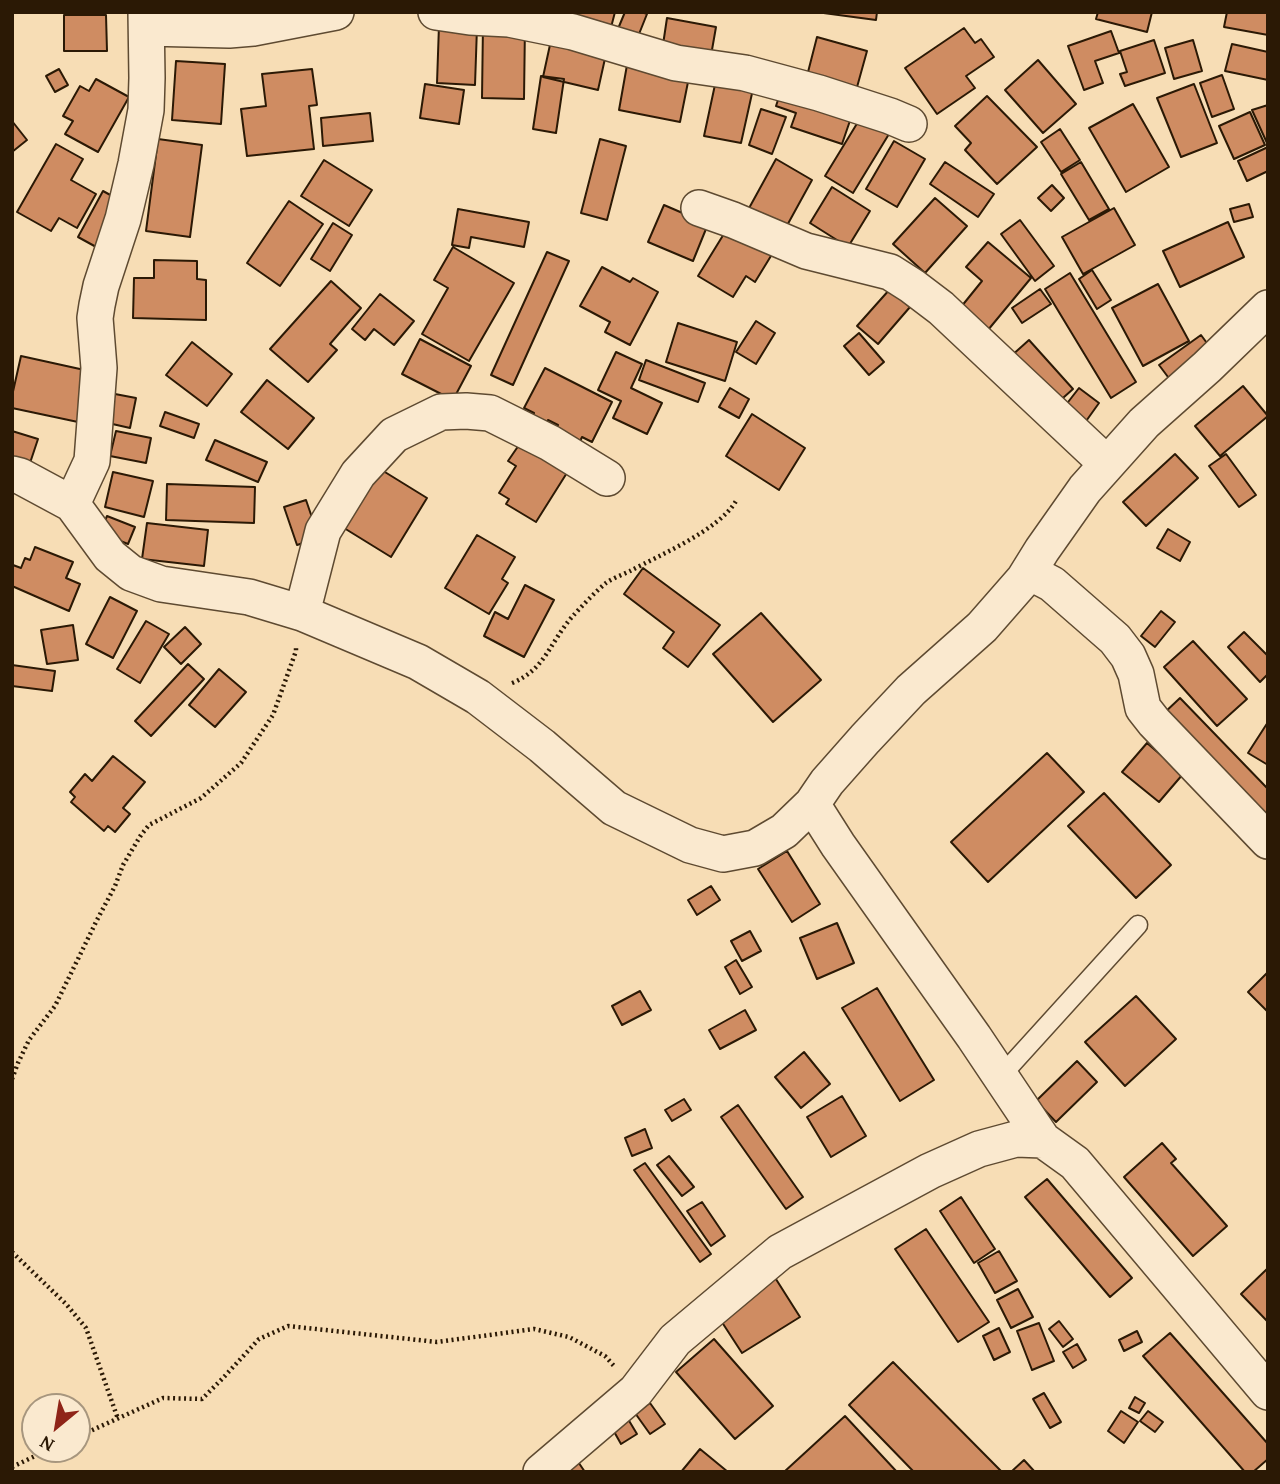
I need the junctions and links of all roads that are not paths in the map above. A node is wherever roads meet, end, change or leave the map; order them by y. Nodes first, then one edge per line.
1 (336, 12) edge
2 (436, 12) edge
3 (146, 20) edge
4 (909, 124) dead end
5 (699, 208) dead end
6 (1268, 308) edge
7 (1107, 464) junction
8 (12, 474) edge
9 (607, 478) dead end
10 (72, 504) junction
11 (1029, 572) junction
12 (299, 613) junction
13 (813, 804) junction
14 (1268, 841) edge
15 (1138, 925) dead end
16 (1001, 1076) junction
17 (1043, 1140) junction
18 (1268, 1392) edge
19 (541, 1472) edge

1 - 3 street
2 - 4 street
3 - 10 street
5 - 7 street
6 - 7 street
7 - 11 street
8 - 10 street
9 - 12 street
10 - 12 street
11 - 13 street
11 - 14 street
12 - 13 street
13 - 16 street
15 - 16 lane
16 - 17 street
17 - 18 street
17 - 19 street

